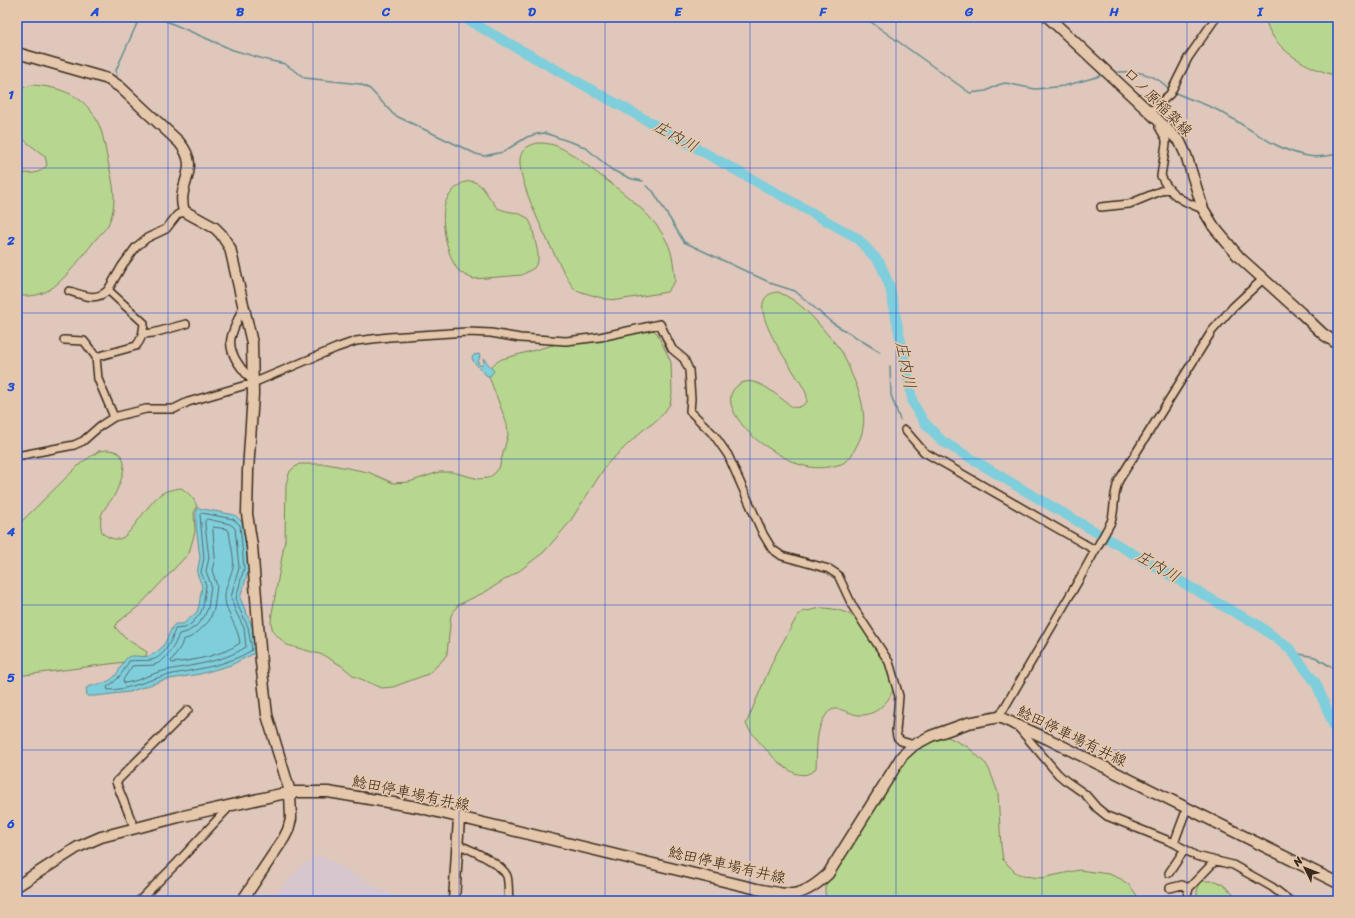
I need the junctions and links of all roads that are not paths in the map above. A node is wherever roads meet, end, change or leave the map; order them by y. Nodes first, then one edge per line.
1 (1048, 17) edge
2 (1215, 19) dead end
3 (17, 53) edge
4 (1150, 112) junction
5 (1158, 120) junction
6 (1168, 188) junction
7 (1101, 208) dead end
8 (1203, 209) junction
9 (184, 211) junction
10 (1263, 279) junction
11 (108, 290) junction
12 (69, 291) dead end
13 (244, 305) junction
14 (186, 324) dead end
15 (143, 334) junction
16 (64, 340) dead end
17 (1338, 344) edge
18 (96, 357) junction
19 (253, 383) junction
20 (114, 417) junction
21 (906, 430) dead end
22 (17, 456) edge
23 (1096, 550) junction
24 (188, 710) dead end
25 (999, 717) junction
26 (1013, 723) junction
27 (914, 745) junction
28 (290, 792) junction
29 (231, 805) junction
30 (1187, 808) junction
31 (459, 818) junction
32 (134, 827) junction
33 (1174, 843) junction
34 (458, 845) junction
35 (1185, 849) junction
36 (1216, 860) junction
37 (1169, 873) dead end
38 (1338, 883) edge
39 (17, 886) edge
40 (1170, 888) dead end
41 (1189, 888) junction
42 (139, 901) edge
43 (242, 901) edge
44 (454, 901) edge
45 (509, 901) edge
46 (1186, 901) edge
47 (1290, 901) edge

1 - 4 main road, 口ノ原稲築線
2 - 4 street
3 - 9 main road
4 - 5 main road, 口ノ原稲築線
5 - 6 street
5 - 8 main road, 口ノ原稲築線
6 - 7 street
6 - 8 street
8 - 10 main road, 口ノ原稲築線
9 - 11 street
9 - 13 main road
10 - 17 main road, 口ノ原稲築線
10 - 23 street
11 - 12 street
11 - 15 street
13 - 19 main road
13 - 19 street
14 - 15 street
15 - 18 street
16 - 18 street
18 - 20 street
19 - 20 street
19 - 27 street
19 - 28 main road
20 - 22 street
21 - 23 street
23 - 25 street
24 - 32 street
25 - 26 main road, 鯰田停車場有井線
25 - 27 main road, 鯰田停車場有井線
26 - 30 main road, 鯰田停車場有井線
26 - 33 street
27 - 31 main road, 鯰田停車場有井線
28 - 29 main road, 鯰田停車場有井線
28 - 31 main road, 鯰田停車場有井線
28 - 43 main road
29 - 32 main road, 鯰田停車場有井線
29 - 42 street
30 - 33 street
30 - 38 main road, 鯰田停車場有井線
31 - 34 main road
32 - 39 main road, 鯰田停車場有井線
33 - 35 street
34 - 44 main road
34 - 45 street
35 - 36 street
35 - 37 street
36 - 41 street
36 - 47 street
40 - 41 street
41 - 46 street

